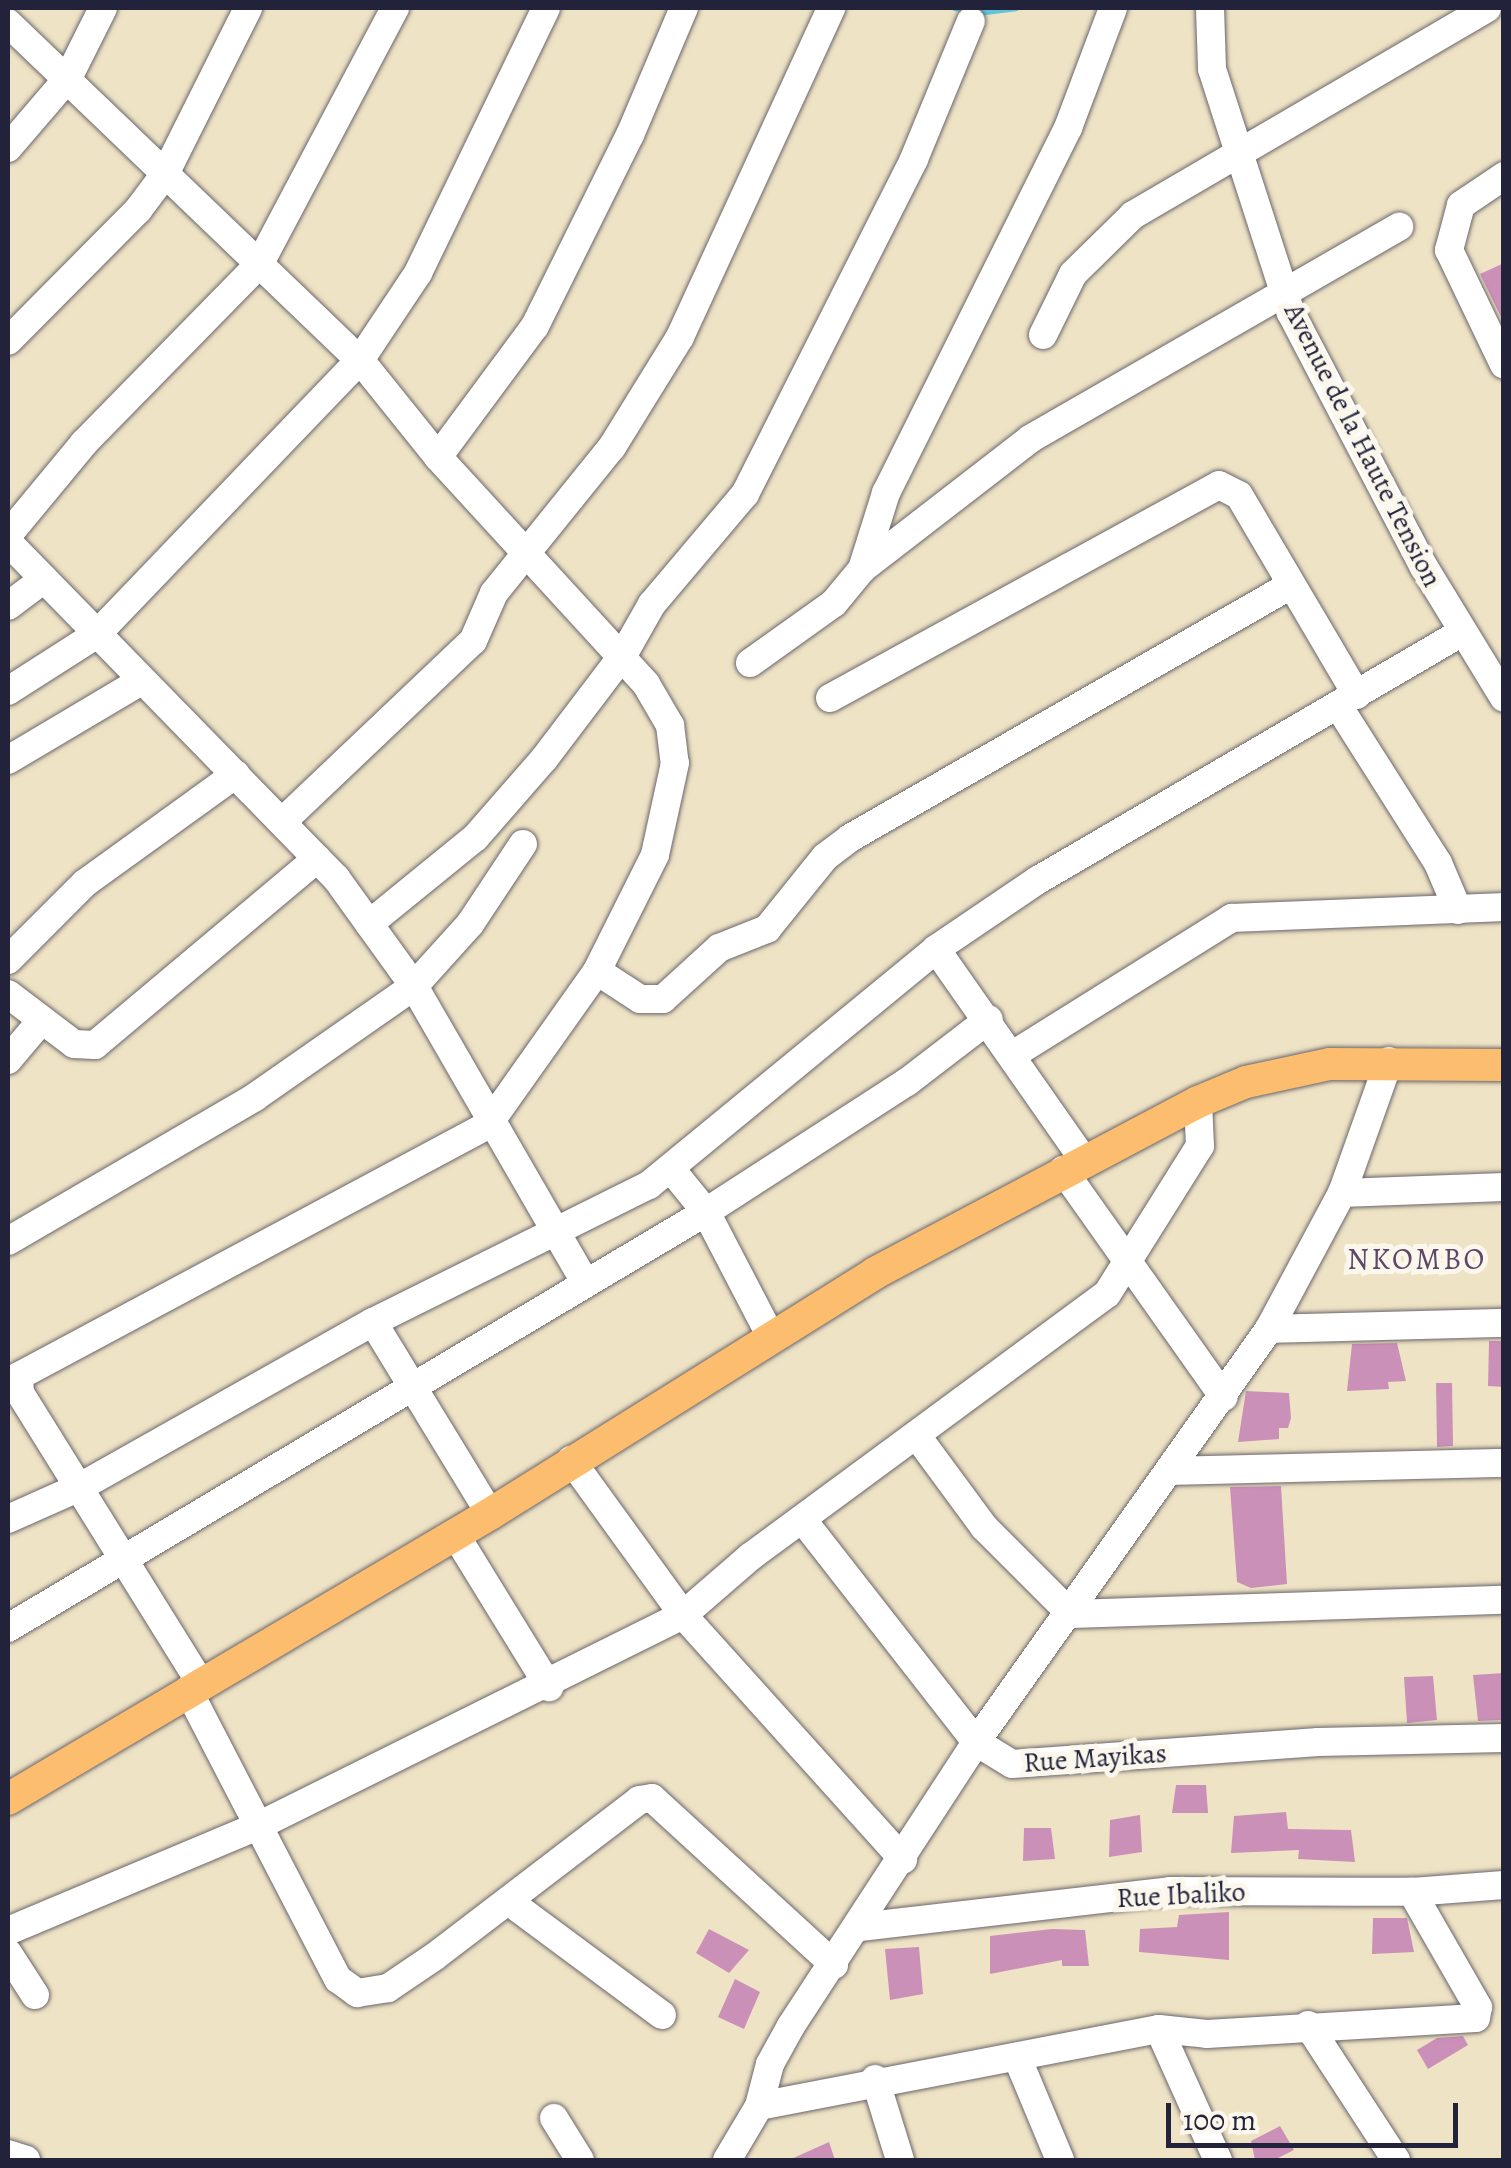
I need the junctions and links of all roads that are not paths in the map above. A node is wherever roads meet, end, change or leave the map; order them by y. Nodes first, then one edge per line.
1 (103, 8) edge
2 (248, 8) edge
3 (395, 8) edge
4 (546, 8) edge
5 (684, 8) edge
6 (831, 8) edge
7 (1112, 8) edge
8 (1210, 8) edge
9 (1487, 8) edge
10 (971, 21) dead end
11 (8, 23) edge
12 (68, 78) junction
13 (8, 148) edge
14 (1238, 153) junction
15 (164, 174) junction
16 (1504, 176) edge
17 (1399, 227) dead end
18 (260, 263) junction
19 (1285, 296) junction
20 (1042, 335) dead end
21 (8, 340) edge
22 (360, 360) junction
23 (1504, 365) edge
24 (438, 457) junction
25 (8, 538) edge
26 (527, 555) junction
27 (862, 569) junction
28 (44, 579) junction
29 (1291, 585) junction
30 (8, 606) edge
31 (1462, 632) junction
32 (98, 634) junction
33 (623, 655) junction
34 (750, 663) dead end
35 (140, 680) junction
36 (8, 691) edge
37 (830, 698) dead end
38 (1504, 698) edge
39 (1348, 701) junction
40 (8, 760) edge
41 (236, 774) junction
42 (282, 822) junction
43 (523, 844) dead end
44 (317, 858) junction
45 (1504, 907) edge
46 (1458, 910) junction
47 (369, 924) junction
48 (936, 949) junction
49 (8, 960) edge
50 (597, 972) junction
51 (414, 986) junction
52 (8, 994) edge
53 (989, 1019) junction
54 (41, 1021) junction
55 (1014, 1054) junction
56 (8, 1060) edge
57 (1389, 1061) junction
58 (1504, 1064) edge
59 (1198, 1102) junction
60 (488, 1125) junction
61 (1073, 1164) junction
62 (671, 1169) junction
63 (1504, 1186) edge
64 (1342, 1193) junction
65 (706, 1212) junction
66 (553, 1232) junction
67 (8, 1241) edge
68 (1130, 1263) junction
69 (585, 1282) junction
70 (373, 1322) junction
71 (1504, 1324) edge
72 (1269, 1329) junction
73 (770, 1337) junction
74 (408, 1384) junction
75 (14, 1395) edge
76 (1224, 1397) junction
77 (917, 1436) junction
78 (571, 1460) junction
79 (1504, 1463) edge
80 (1172, 1471) junction
81 (80, 1487) junction
82 (490, 1514) junction
83 (8, 1519) edge
84 (802, 1519) junction
85 (455, 1534) junction
86 (122, 1558) junction
87 (1504, 1600) edge
88 (1070, 1614) junction
89 (682, 1615) junction
90 (8, 1628) edge
91 (194, 1686) junction
92 (549, 1687) junction
93 (1504, 1738) edge
94 (976, 1742) junction
95 (8, 1799) edge
96 (258, 1826) junction
97 (903, 1858) junction
98 (1504, 1885) edge
99 (1412, 1892) junction
100 (511, 1903) junction
101 (860, 1927) junction
102 (8, 1932) edge
103 (8, 1953) edge
104 (834, 1965) junction
105 (34, 1995) dead end
106 (662, 2015) dead end
107 (1308, 2025) junction
108 (1159, 2029) junction
109 (1017, 2058) junction
110 (875, 2079) junction
111 (759, 2106) junction
112 (554, 2118) dead end
113 (8, 2154) edge
114 (26, 2160) edge
115 (580, 2160) edge
116 (727, 2160) edge
117 (900, 2160) edge
118 (1060, 2160) edge
119 (1218, 2160) edge
120 (1396, 2160) edge

1 - 12 street
2 - 15 street
3 - 18 street
4 - 22 street
5 - 24 street
6 - 26 street
7 - 27 street
8 - 14 street, Avenue de la Haute Tension
9 - 14 street
10 - 33 street
11 - 12 street
12 - 13 street
12 - 15 street
14 - 19 street, Avenue de la Haute Tension
14 - 20 street
15 - 18 street
15 - 21 street
16 - 23 street
17 - 19 street
18 - 22 street
18 - 25 street
19 - 27 street
19 - 31 street, Avenue de la Haute Tension
22 - 24 street
22 - 32 street
24 - 26 street
25 - 28 street
26 - 33 street
26 - 42 street
27 - 34 street
28 - 30 street
28 - 32 street
29 - 37 street
29 - 39 street
29 - 50 street
31 - 38 street, Avenue de la Haute Tension
31 - 39 street
32 - 35 street
32 - 36 street
33 - 47 street
33 - 50 street
35 - 40 street
35 - 41 street
39 - 46 street
39 - 48 street
41 - 42 street
41 - 49 street
42 - 44 street
43 - 51 street
44 - 47 street
44 - 54 street
45 - 46 street
46 - 55 street
47 - 51 street
48 - 53 street
48 - 62 street
50 - 60 street
51 - 60 street
51 - 67 street
52 - 54 street
53 - 55 street
53 - 65 street
54 - 56 street
55 - 61 street
57 - 58 main road
57 - 59 main road
57 - 64 street
59 - 61 main road
59 - 68 street
60 - 66 street
60 - 75 street
61 - 68 street
61 - 73 main road
62 - 65 street
62 - 66 street
63 - 64 street
64 - 72 street
65 - 69 street
65 - 73 street
66 - 69 street
66 - 70 street
68 - 76 street
68 - 77 street
69 - 74 street
70 - 74 street
70 - 81 street
71 - 72 street
72 - 76 street
73 - 78 main road
74 - 82 street
74 - 86 street
75 - 81 street
76 - 80 street
77 - 84 street
77 - 88 street
78 - 82 main road
78 - 89 street
79 - 80 street
80 - 88 street
81 - 83 street
81 - 86 street
82 - 85 main road
84 - 89 street
84 - 94 street, Rue Mayikas
85 - 91 main road
85 - 92 street
86 - 90 street
86 - 91 street
87 - 88 street
88 - 94 street
89 - 92 street
89 - 97 street
91 - 95 main road
91 - 96 street
92 - 96 street
93 - 94 street, Rue Mayikas
94 - 97 street
96 - 100 street
96 - 102 street
97 - 101 street
98 - 99 street, Rue Ibaliko
99 - 101 street, Rue Ibaliko
99 - 107 street
100 - 104 street
100 - 106 street
101 - 104 street
103 - 105 street
104 - 111 street
107 - 108 street
107 - 120 street
108 - 109 street
108 - 119 street
109 - 110 street
109 - 118 street
110 - 111 street
110 - 117 street
111 - 116 street
112 - 115 street
113 - 114 street

